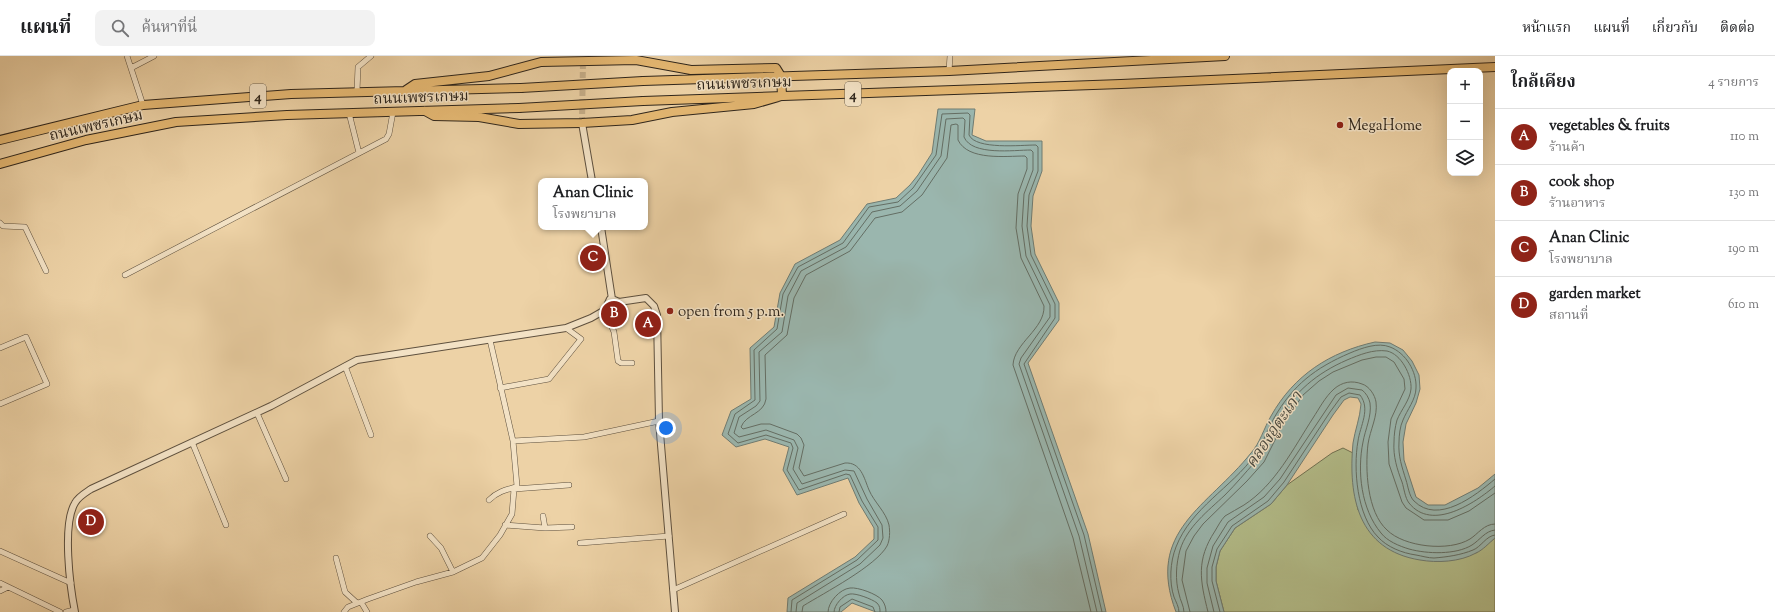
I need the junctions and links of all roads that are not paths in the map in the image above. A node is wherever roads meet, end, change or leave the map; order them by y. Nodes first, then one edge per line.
1 (127, 56) edge
2 (154, 56) edge
3 (371, 56) edge
4 (950, 56) edge
5 (1225, 56) edge
6 (584, 58) edge
7 (1495, 67) edge
8 (131, 68) junction
9 (949, 71) junction
10 (781, 76) junction
11 (406, 90) junction
12 (357, 91) junction
13 (782, 96) junction
14 (143, 105) junction
15 (424, 111) junction
16 (393, 112) junction
17 (349, 113) junction
18 (582, 123) junction
19 (0, 140) edge
20 (359, 153) junction
21 (0, 164) edge
22 (591, 178) edge
23 (0, 223) edge
24 (601, 230) edge
25 (46, 271) dead end
26 (125, 275) dead end
27 (610, 299) dead end
28 (605, 310) junction
29 (566, 328) junction
30 (490, 340) junction
31 (0, 348) edge
32 (632, 363) dead end
33 (345, 366) junction
34 (500, 388) junction
35 (0, 404) edge
36 (257, 413) junction
37 (659, 421) junction
38 (371, 435) dead end
39 (513, 441) junction
40 (192, 442) junction
41 (286, 478) dead end
42 (569, 485) dead end
43 (515, 488) junction
44 (489, 500) dead end
45 (844, 514) dead end
46 (543, 516) dead end
47 (226, 525) dead end
48 (505, 525) junction
49 (572, 527) dead end
50 (545, 528) junction
51 (430, 536) dead end
52 (669, 536) junction
53 (580, 543) dead end
54 (0, 551) edge
55 (336, 558) dead end
56 (453, 572) junction
57 (0, 583) edge
58 (71, 583) junction
59 (8, 587) junction
60 (673, 590) junction
61 (0, 591) edge
62 (359, 602) junction
63 (75, 611) edge
64 (60, 612) edge
65 (66, 612) edge
66 (344, 612) edge
67 (367, 612) edge
68 (675, 612) edge

1 - 8 street
2 - 8 street
3 - 12 street
4 - 9 street
5 - 9 highway, ถนนเพชรเกษม / 4
6 - 10 highway
6 - 11 highway
7 - 13 highway, ถนนเพชรเกษม / 4
8 - 14 street
9 - 10 highway, ถนนเพชรเกษม / 4
10 - 11 highway, ถนนเพชรเกษม / 4, bridge
10 - 13 highway
11 - 12 highway, ถนนเพชรเกษม / 4
12 - 14 highway, ถนนเพชรเกษม / 4
13 - 15 highway, ถนนเพชรเกษม / 4, bridge
13 - 18 highway
14 - 19 highway, ถนนเพชรเกษม / 4
15 - 16 highway, ถนนเพชรเกษม / 4
15 - 18 highway
16 - 17 highway, ถนนเพชรเกษม / 4
16 - 20 street
17 - 20 street
17 - 21 highway, ถนนเพชรเกษม / 4
18 - 22 street
20 - 26 street
23 - 25 street
24 - 37 street
27 - 28 street
28 - 29 street
28 - 32 street
29 - 30 street
29 - 34 street
30 - 33 street
30 - 34 street
31 - 35 street
33 - 36 street
33 - 38 street
34 - 39 street
36 - 40 street
36 - 41 street
37 - 39 street
37 - 52 street
39 - 43 street
40 - 47 street
40 - 58 street
42 - 43 street
43 - 44 street
43 - 48 street
45 - 60 street
46 - 50 street
48 - 50 street
48 - 56 street
49 - 50 street
51 - 56 street
52 - 53 street
52 - 60 street
54 - 58 street
55 - 62 street
56 - 62 street
57 - 59 street
58 - 63 street
59 - 61 street
59 - 64 street
60 - 68 street
62 - 66 street
62 - 67 street
63 - 65 street

